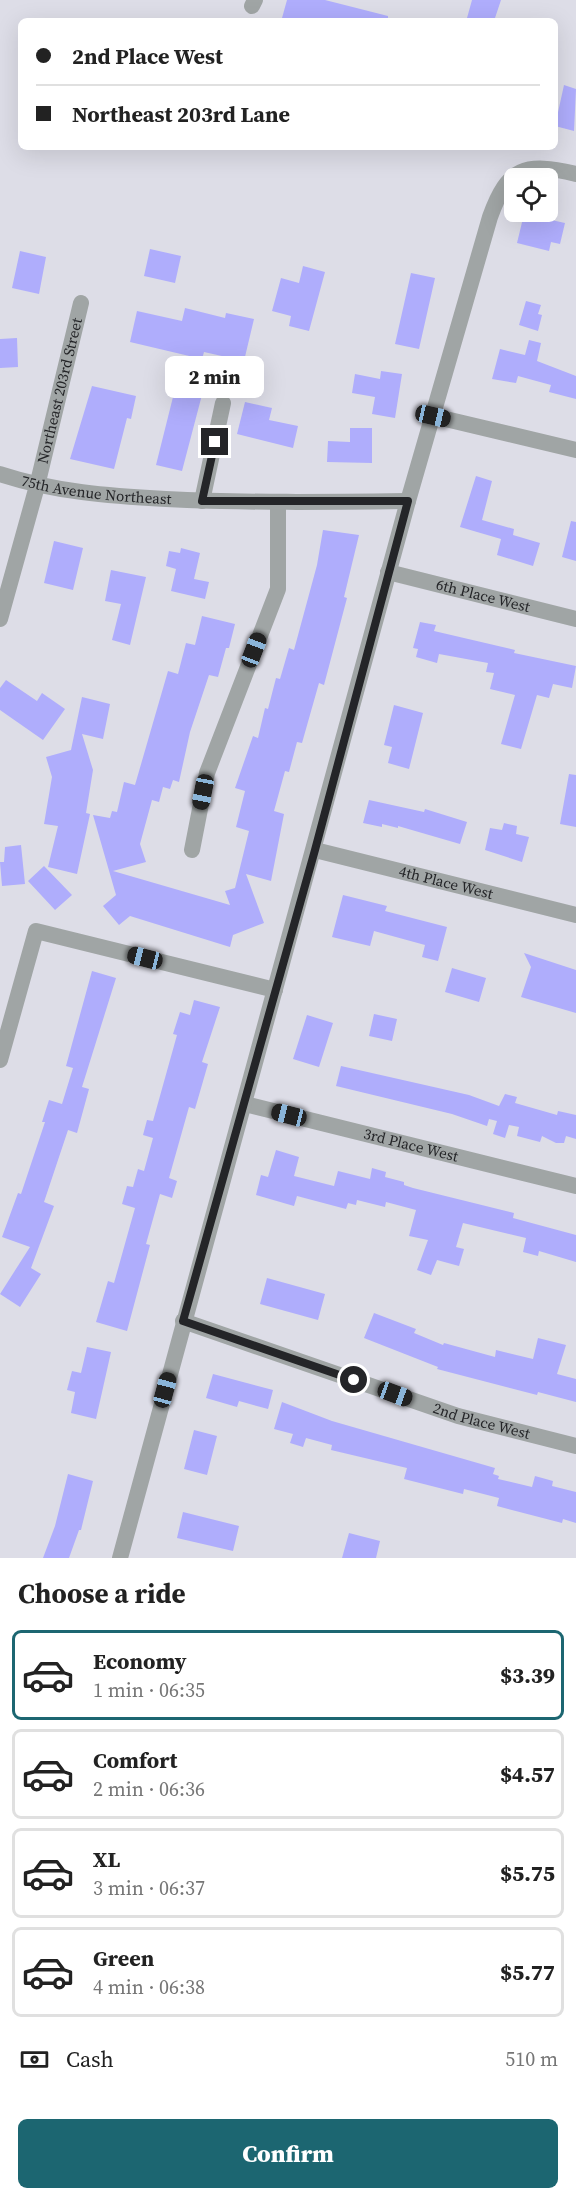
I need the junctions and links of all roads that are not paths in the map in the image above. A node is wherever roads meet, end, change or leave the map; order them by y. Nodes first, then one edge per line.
1 (576, 174) edge
2 (81, 303) dead end
3 (223, 403) dead end
4 (433, 416) junction
5 (576, 450) edge
6 (0, 474) edge
7 (37, 486) junction
8 (202, 501) junction
9 (408, 501) junction
10 (278, 502) junction
11 (388, 572) junction
12 (0, 619) edge
13 (576, 619) edge
14 (192, 850) dead end
15 (315, 850) junction
16 (576, 915) edge
17 (275, 990) junction
18 (0, 1060) edge
19 (244, 1104) junction
20 (576, 1186) edge
21 (183, 1321) junction
22 (576, 1446) edge
23 (120, 1558) edge

1 - 4 street
2 - 7 street, Northeast 203rd Street
3 - 8 street
4 - 5 street
4 - 9 street
6 - 7 street, 75th Avenue Northeast
7 - 8 street, 75th Avenue Northeast
7 - 12 street, Northeast 203rd Street
8 - 10 street, 75th Avenue Northeast
9 - 10 street, 75th Avenue Northeast
9 - 11 street
10 - 14 street
11 - 13 street, 6th Place West
11 - 15 street
15 - 16 street, 4th Place West
15 - 17 street
17 - 18 street
17 - 19 street
19 - 20 street, 3rd Place West
19 - 21 street
21 - 22 street, 2nd Place West
21 - 23 street

